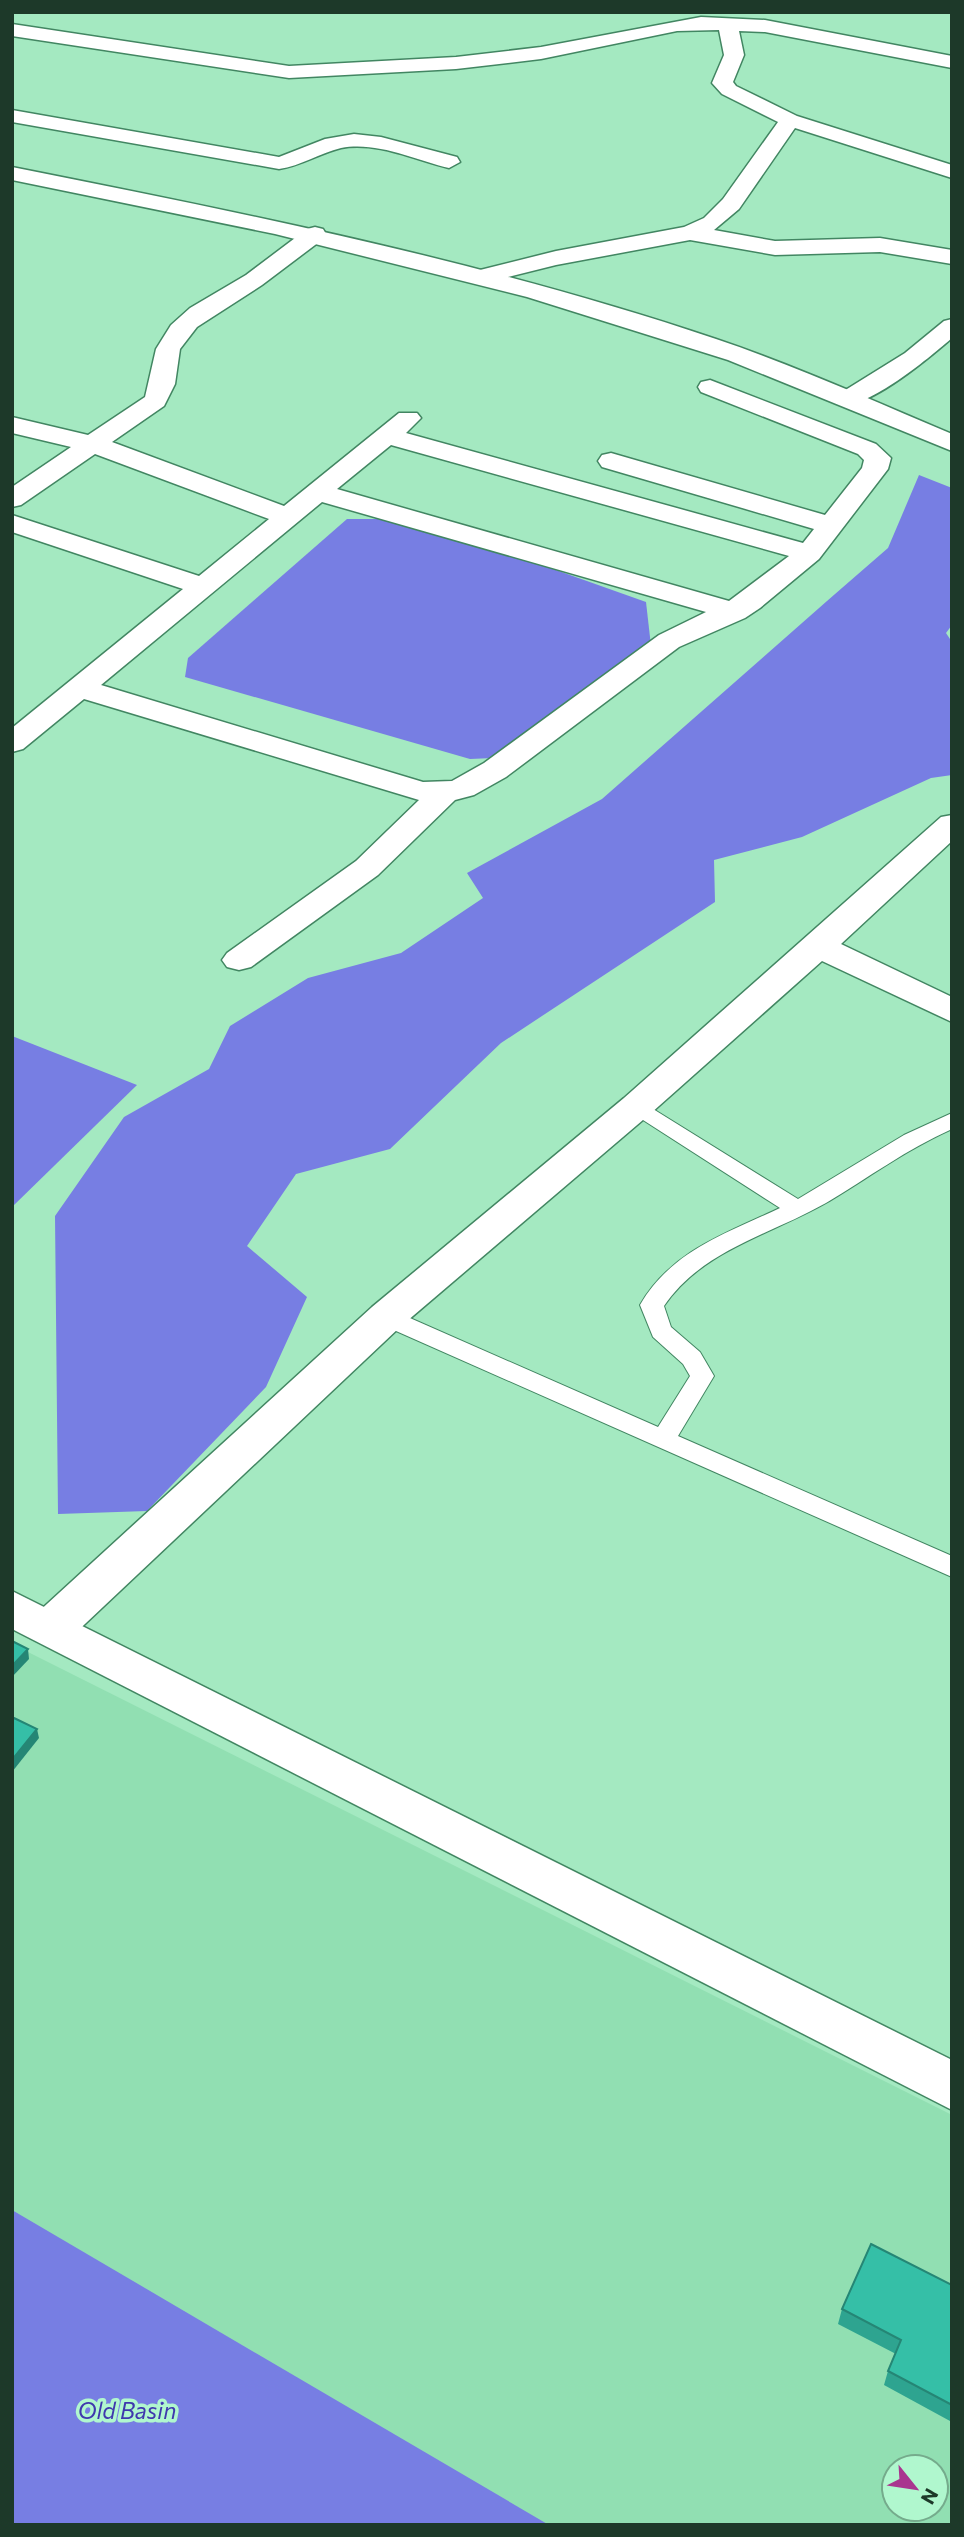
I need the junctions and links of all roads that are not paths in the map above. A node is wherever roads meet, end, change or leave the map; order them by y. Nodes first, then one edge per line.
1 (728, 24) junction
2 (12, 30) edge
3 (940, 41) dead end
4 (917, 55) junction
5 (952, 62) edge
6 (12, 116) edge
7 (790, 120) junction
8 (449, 162) dead end
9 (952, 172) edge
10 (12, 173) edge
11 (690, 233) junction
12 (315, 234) junction
13 (952, 257) edge
14 (480, 277) junction
15 (952, 326) edge
16 (710, 387) dead end
17 (848, 400) junction
18 (12, 425) edge
19 (952, 443) edge
20 (92, 444) junction
21 (611, 461) dead end
22 (317, 492) junction
23 (12, 499) edge
24 (286, 516) junction
25 (12, 523) edge
26 (833, 526) junction
27 (809, 554) junction
28 (202, 586) junction
29 (735, 612) junction
30 (79, 688) junction
31 (12, 743) edge
32 (444, 793) junction
33 (952, 824) edge
34 (819, 946) junction
35 (239, 960) dead end
36 (952, 1011) edge
37 (637, 1106) junction
38 (952, 1120) edge
39 (798, 1209) junction
40 (386, 1317) junction
41 (664, 1438) junction
42 (952, 1567) edge
43 (32, 1617) edge
44 (952, 2086) edge

1 - 2 street
1 - 4 street
1 - 7 street
3 - 4 street
4 - 5 street
6 - 8 street
7 - 9 street
7 - 11 street
10 - 12 street
11 - 13 street
11 - 14 street
12 - 14 street
12 - 20 street
14 - 17 street
15 - 17 street
16 - 26 street
17 - 19 street
18 - 20 street
20 - 23 street
20 - 24 street
21 - 26 street
22 - 24 street
22 - 27 street
22 - 29 street
24 - 28 street
25 - 28 street
26 - 27 street
27 - 29 street
28 - 30 street
29 - 32 street
30 - 31 street
30 - 32 street
32 - 35 street
33 - 34 street
34 - 36 street
34 - 37 street
37 - 39 lane
37 - 40 street
38 - 39 lane
39 - 41 lane
40 - 41 lane
40 - 43 street
41 - 42 lane
43 - 44 street

